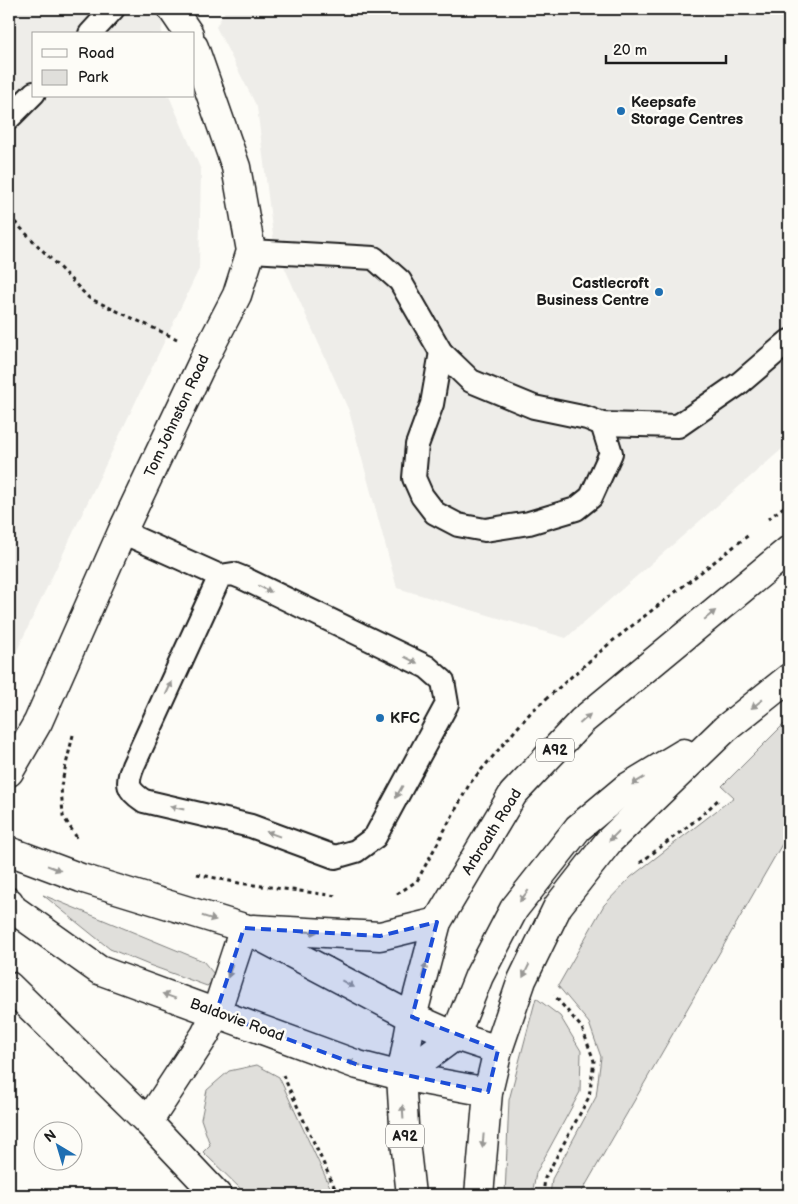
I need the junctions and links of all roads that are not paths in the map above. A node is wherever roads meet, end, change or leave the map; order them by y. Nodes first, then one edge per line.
1 (113, 9) edge
2 (172, 9) edge
3 (92, 32) edge
4 (188, 32) edge
5 (195, 50) edge
6 (32, 95) edge
7 (9, 118) edge
8 (251, 251) junction
9 (789, 341) edge
10 (441, 352) junction
11 (602, 424) junction
12 (122, 532) junction
13 (789, 550) edge
14 (220, 576) junction
15 (789, 678) edge
16 (725, 729) junction
17 (9, 772) edge
18 (9, 851) edge
19 (9, 902) edge
20 (437, 922) junction
21 (244, 928) junction
22 (9, 986) edge
23 (216, 1013) junction
24 (412, 1017) junction
25 (456, 1036) junction
26 (498, 1050) junction
27 (401, 1076) junction
28 (488, 1092) junction
29 (148, 1122) junction
30 (217, 1195) edge
31 (411, 1195) edge
32 (479, 1195) edge

1 - 3 lane
2 - 4 main road
5 - 8 main road, Tom Johnston Road
6 - 7 lane
8 - 10 lane
8 - 12 main road, Tom Johnston Road
9 - 11 lane
10 - 11 lane
10 - 11 lane
12 - 14 lane
12 - 17 main road, Tom Johnston Road
20 -> 13 main road, Arbroath Road / A92
14 -> 14 lane
15 -> 16 main road
16 -> 25 main road
16 -> 26 main road
18 -> 21 main road
23 -> 19 main road, Baldovie Road
21 -> 20 main road
24 -> 20 main road, Arbroath Road / A92
21 -> 23 main road
21 -> 24 main road
22 - 29 main road
27 -> 23 main road, Baldovie Road
23 - 29 main road
24 - 25 main road
24 - 27 main road, Arbroath Road / A92
25 - 26 main road
25 - 27 main road
26 - 28 main road
27 - 28 main road, Baldovie Road
31 -> 27 main road, Arbroath Road / A92
28 -> 32 main road
29 - 30 main road

